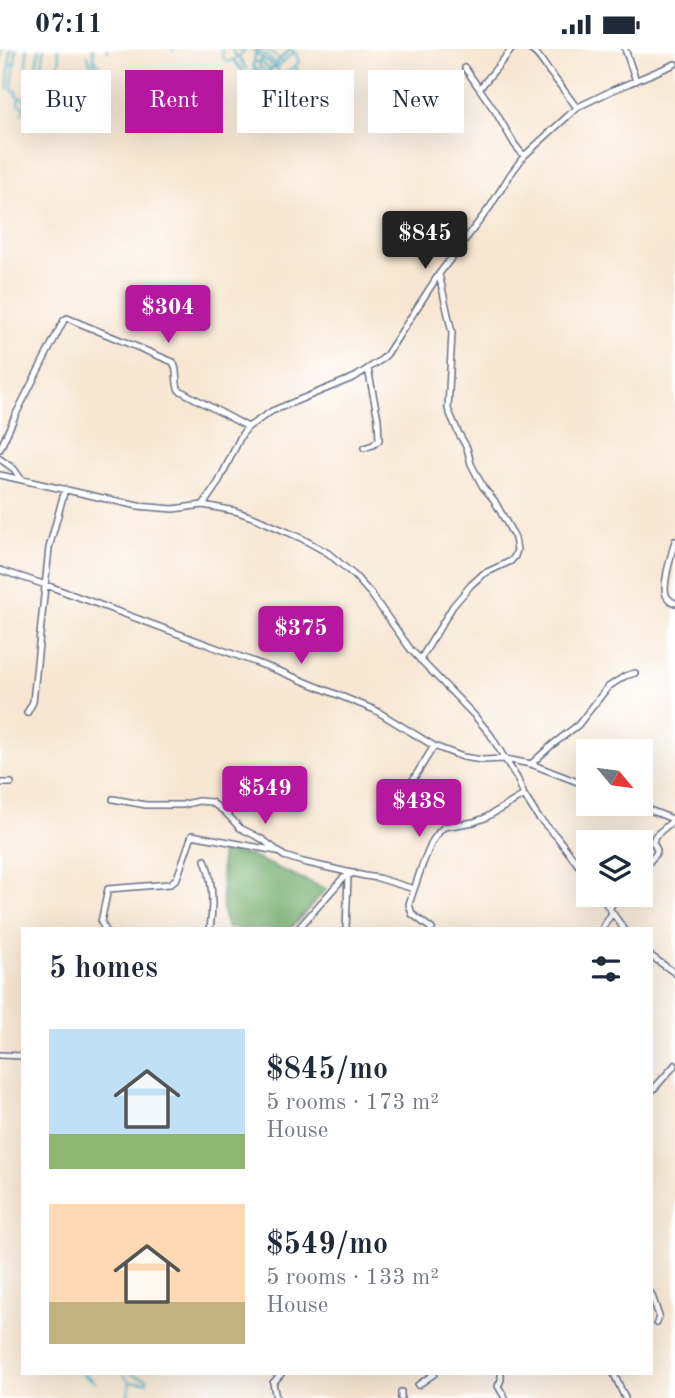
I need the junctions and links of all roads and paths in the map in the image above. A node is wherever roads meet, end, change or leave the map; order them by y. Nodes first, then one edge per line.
1 (512, 49) edge
2 (529, 49) edge
3 (625, 49) edge
4 (675, 64) edge
5 (465, 68) dead end
6 (636, 81) junction
7 (480, 87) junction
8 (577, 108) junction
9 (524, 156) junction
10 (439, 274) junction
11 (368, 369) junction
12 (248, 427) junction
13 (364, 448) dead end
14 (0, 449) edge
15 (0, 459) edge
16 (0, 475) edge
17 (21, 479) junction
18 (65, 489) junction
19 (203, 505) junction
20 (675, 541) edge
21 (0, 570) edge
22 (46, 585) junction
23 (675, 603) edge
24 (420, 660) junction
25 (635, 673) dead end
26 (27, 713) dead end
27 (434, 745) junction
28 (505, 759) junction
29 (531, 764) junction
30 (576, 781) edge
31 (0, 783) edge
32 (11, 783) dead end
33 (396, 794) dead end
34 (524, 795) junction
35 (113, 799) dead end
36 (653, 811) edge
37 (675, 820) edge
38 (214, 839) junction
39 (653, 842) edge
40 (653, 842) edge
41 (210, 846) dead end
42 (278, 851) junction
43 (653, 857) edge
44 (205, 860) dead end
45 (576, 862) edge
46 (351, 874) junction
47 (414, 889) junction
48 (607, 907) edge
49 (613, 907) edge
50 (610, 911) junction
51 (104, 927) edge
52 (209, 927) edge
53 (300, 927) edge
54 (346, 927) edge
55 (430, 927) edge
56 (602, 927) edge
57 (622, 927) edge
58 (653, 957) edge
59 (675, 972) edge
60 (0, 1055) edge
61 (21, 1056) edge
62 (675, 1065) edge
63 (653, 1091) edge
64 (653, 1299) edge
65 (657, 1323) dead end
66 (280, 1375) edge
67 (433, 1375) edge
68 (501, 1375) edge
69 (614, 1375) edge
70 (418, 1385) dead end
71 (276, 1398) edge
72 (505, 1398) edge
73 (625, 1398) edge

1 - 7 street
2 - 8 street
3 - 6 street
4 - 6 street
5 - 7 street
6 - 8 street
7 - 9 street
8 - 9 street
9 - 10 street
10 - 11 street
10 - 24 street
11 - 12 street
11 - 13 street
12 - 14 street
12 - 19 street
15 - 17 street
16 - 17 street
17 - 18 street
18 - 19 street
18 - 22 street
19 - 24 street
20 - 23 street
21 - 22 street
22 - 26 street
22 - 27 street
24 - 28 street
25 - 29 street
27 - 28 street
27 - 33 street
28 - 29 street
28 - 34 street
29 - 30 street
31 - 32 street
34 - 45 street
34 - 47 street
35 - 42 street
36 - 37 street
37 - 39 street
38 - 41 street
38 - 42 street
38 - 51 street
40 - 43 street
42 - 46 street
44 - 52 street
46 - 47 street
46 - 53 street
46 - 54 street
47 - 55 street
48 - 50 street
49 - 50 street
50 - 56 street
50 - 57 street
58 - 59 street
60 - 61 street
62 - 63 street
64 - 65 street
66 - 71 street
67 - 70 street
68 - 72 street
69 - 73 street

